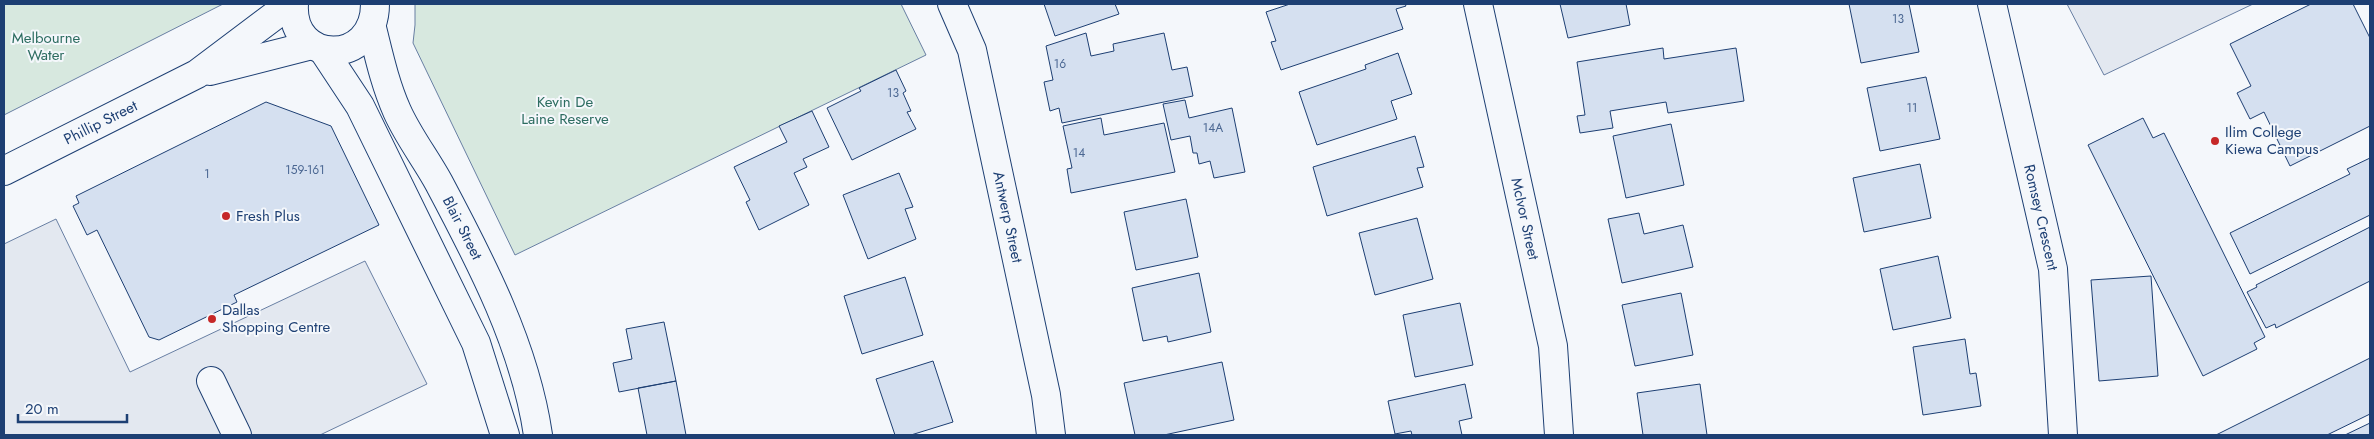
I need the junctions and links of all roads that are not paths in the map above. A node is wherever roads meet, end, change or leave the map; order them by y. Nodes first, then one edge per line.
1 (292, 4) edge
2 (952, 4) edge
3 (1478, 4) edge
4 (1992, 4) edge
5 (373, 16) edge
6 (317, 47) junction
7 (197, 74) junction
8 (4, 171) edge
9 (211, 381) dead end
10 (237, 435) edge
11 (505, 435) edge
12 (538, 435) edge
13 (1052, 435) edge
14 (1559, 435) edge
15 (2063, 435) edge

1 - 6 street
1 - 7 street, Phillip Street
2 - 13 street, Antwerp Street
3 - 14 street, McIvor Street
4 - 15 street, Romsey Crescent
5 - 6 street, Phillip Street
5 - 12 street, Blair Street
6 - 7 street, Phillip Street
6 - 11 street
7 - 8 street, Phillip Street
9 - 10 street

